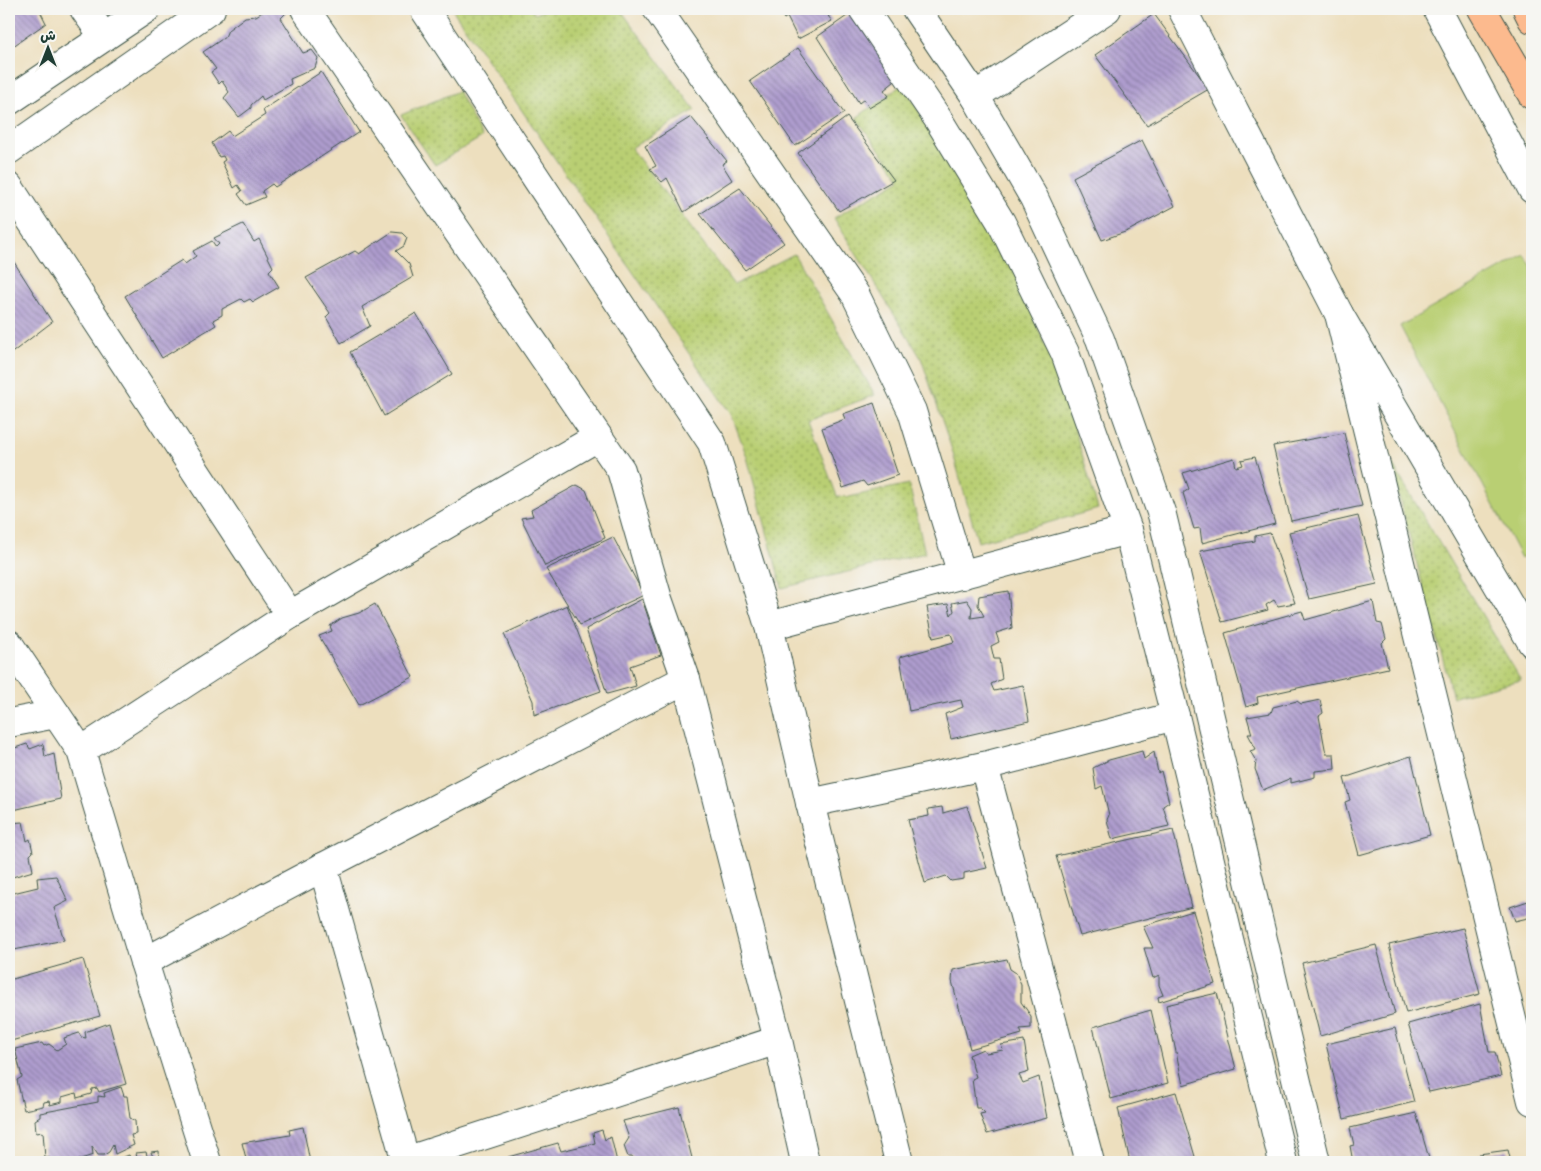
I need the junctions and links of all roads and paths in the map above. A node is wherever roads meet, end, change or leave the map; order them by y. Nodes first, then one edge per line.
1 (84, 9) edge
2 (146, 9) edge
3 (211, 9) edge
4 (306, 9) edge
5 (424, 9) edge
6 (657, 9) edge
7 (863, 9) edge
8 (916, 9) edge
9 (1107, 9) edge
10 (1182, 9) edge
11 (1437, 9) edge
12 (1482, 9) edge
13 (1527, 9) edge
14 (1532, 19) edge
15 (104, 37) junction
16 (1532, 95) edge
17 (975, 96) junction
18 (9, 101) edge
19 (9, 150) edge
20 (9, 186) edge
21 (1532, 190) edge
22 (1339, 314) junction
23 (598, 437) junction
24 (1128, 530) junction
25 (962, 576) junction
26 (290, 615) junction
27 (769, 626) junction
28 (1532, 643) edge
29 (9, 644) edge
30 (686, 679) junction
31 (56, 714) junction
32 (1175, 716) junction
33 (9, 723) edge
34 (81, 751) junction
35 (984, 766) junction
36 (810, 803) junction
37 (323, 867) junction
38 (144, 962) junction
39 (778, 1040) junction
40 (1531, 1088) edge
41 (405, 1161) edge
42 (207, 1162) edge
43 (805, 1162) edge
44 (899, 1162) edge
45 (1090, 1162) edge
46 (1283, 1162) edge
47 (1316, 1162) edge

1 - 15 street
2 - 15 street
3 - 19 street
4 - 23 street
5 - 27 street
6 - 25 street
7 - 24 street
8 - 17 street
9 - 17 street
10 - 22 street
11 - 21 street
12 - 16 main road
13 - 14 main road
15 - 18 street
17 - 47 street
20 - 26 street
22 - 28 street
22 - 40 street
23 - 26 street
23 - 30 street
24 - 25 street
24 - 32 street
25 - 27 street
26 - 34 street
27 - 36 street
29 - 31 street
30 - 37 street
30 - 39 street
31 - 33 street
31 - 34 street
32 - 35 street
32 - 46 street
34 - 38 street
35 - 36 street
35 - 45 street
36 - 44 street
37 - 38 street
37 - 41 street
38 - 42 street
39 - 41 street
39 - 43 street

